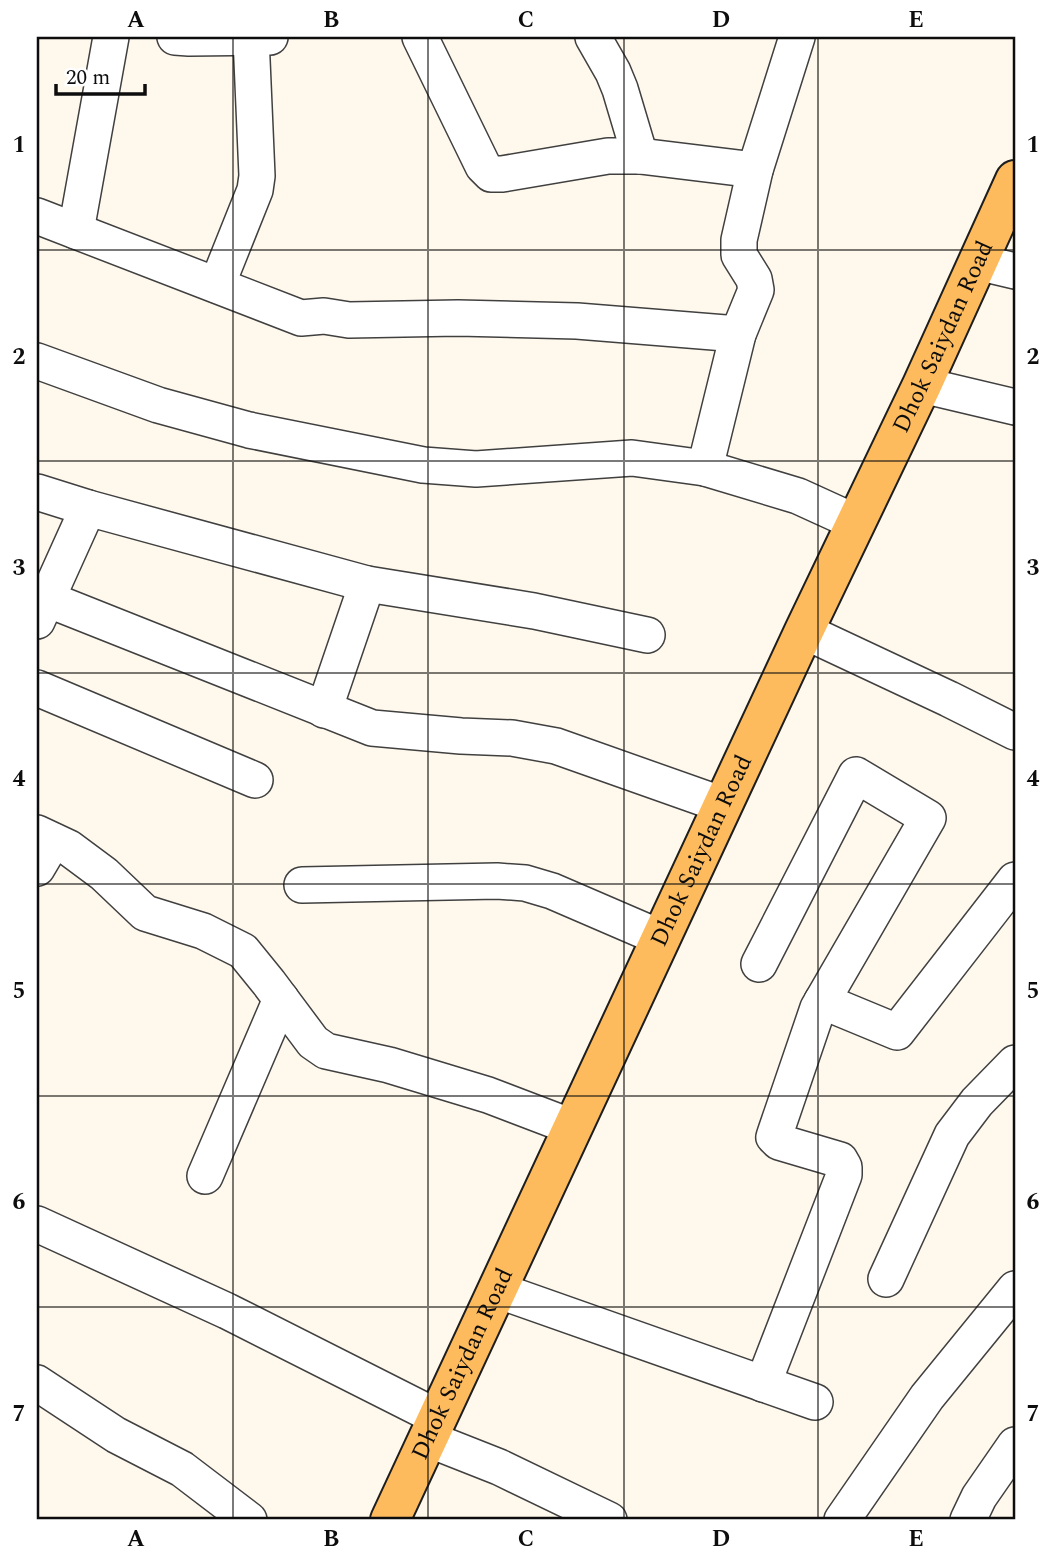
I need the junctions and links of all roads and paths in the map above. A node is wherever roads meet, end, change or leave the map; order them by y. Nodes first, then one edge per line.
1 (111, 37) edge
2 (175, 37) edge
3 (251, 37) edge
4 (270, 37) edge
5 (420, 37) edge
6 (593, 37) edge
7 (797, 37) edge
8 (640, 156) junction
9 (755, 170) junction
10 (1015, 180) edge
11 (37, 216) edge
12 (76, 231) junction
13 (977, 262) junction
14 (1015, 271) edge
15 (217, 285) junction
16 (738, 334) junction
17 (37, 361) edge
18 (922, 385) junction
19 (1015, 407) edge
20 (705, 468) junction
21 (37, 492) edge
22 (88, 508) junction
23 (855, 522) junction
24 (367, 584) junction
25 (42, 610) edge
26 (804, 631) junction
27 (648, 635) dead end
28 (37, 688) edge
29 (324, 710) junction
30 (1015, 732) edge
31 (255, 780) dead end
32 (723, 805) junction
33 (42, 847) edge
34 (1015, 880) edge
35 (302, 886) dead end
36 (661, 938) junction
37 (760, 964) dead end
38 (281, 999) junction
39 (822, 1001) junction
40 (1014, 1068) edge
41 (572, 1127) junction
42 (205, 1176) dead end
43 (37, 1224) edge
44 (887, 1279) dead end
45 (1015, 1289) edge
46 (497, 1290) junction
47 (37, 1383) edge
48 (763, 1384) junction
49 (816, 1402) dead end
50 (433, 1428) junction
51 (1015, 1445) edge
52 (249, 1520) edge
53 (390, 1520) edge
54 (609, 1520) edge
55 (842, 1520) edge
56 (968, 1520) edge

1 - 12 street
2 - 3 street
3 - 4 street
3 - 15 street
5 - 8 street
6 - 8 street
7 - 9 street
8 - 9 street
9 - 16 street
10 - 13 main road, Dhok Saiydan Road
11 - 12 street
12 - 15 street
13 - 14 street
13 - 18 main road, Dhok Saiydan Road
15 - 16 street
16 - 20 street
17 - 20 street
18 - 19 street
18 - 23 main road, Dhok Saiydan Road
20 - 23 street
21 - 22 street
22 - 24 street
22 - 25 street
23 - 26 main road, Dhok Saiydan Road
24 - 27 street
24 - 29 street
25 - 29 street
26 - 30 street
26 - 32 main road, Dhok Saiydan Road
28 - 31 street
29 - 32 street
32 - 36 main road, Dhok Saiydan Road
33 - 38 street
34 - 39 street
35 - 36 street
36 - 41 main road, Dhok Saiydan Road
37 - 39 street
38 - 41 street
38 - 42 street
39 - 48 street
40 - 44 street
41 - 46 main road, Dhok Saiydan Road
43 - 50 street
45 - 55 street
46 - 48 street
46 - 50 main road, Dhok Saiydan Road
47 - 52 street
48 - 49 street
50 - 53 main road, Dhok Saiydan Road
50 - 54 street
51 - 56 street

